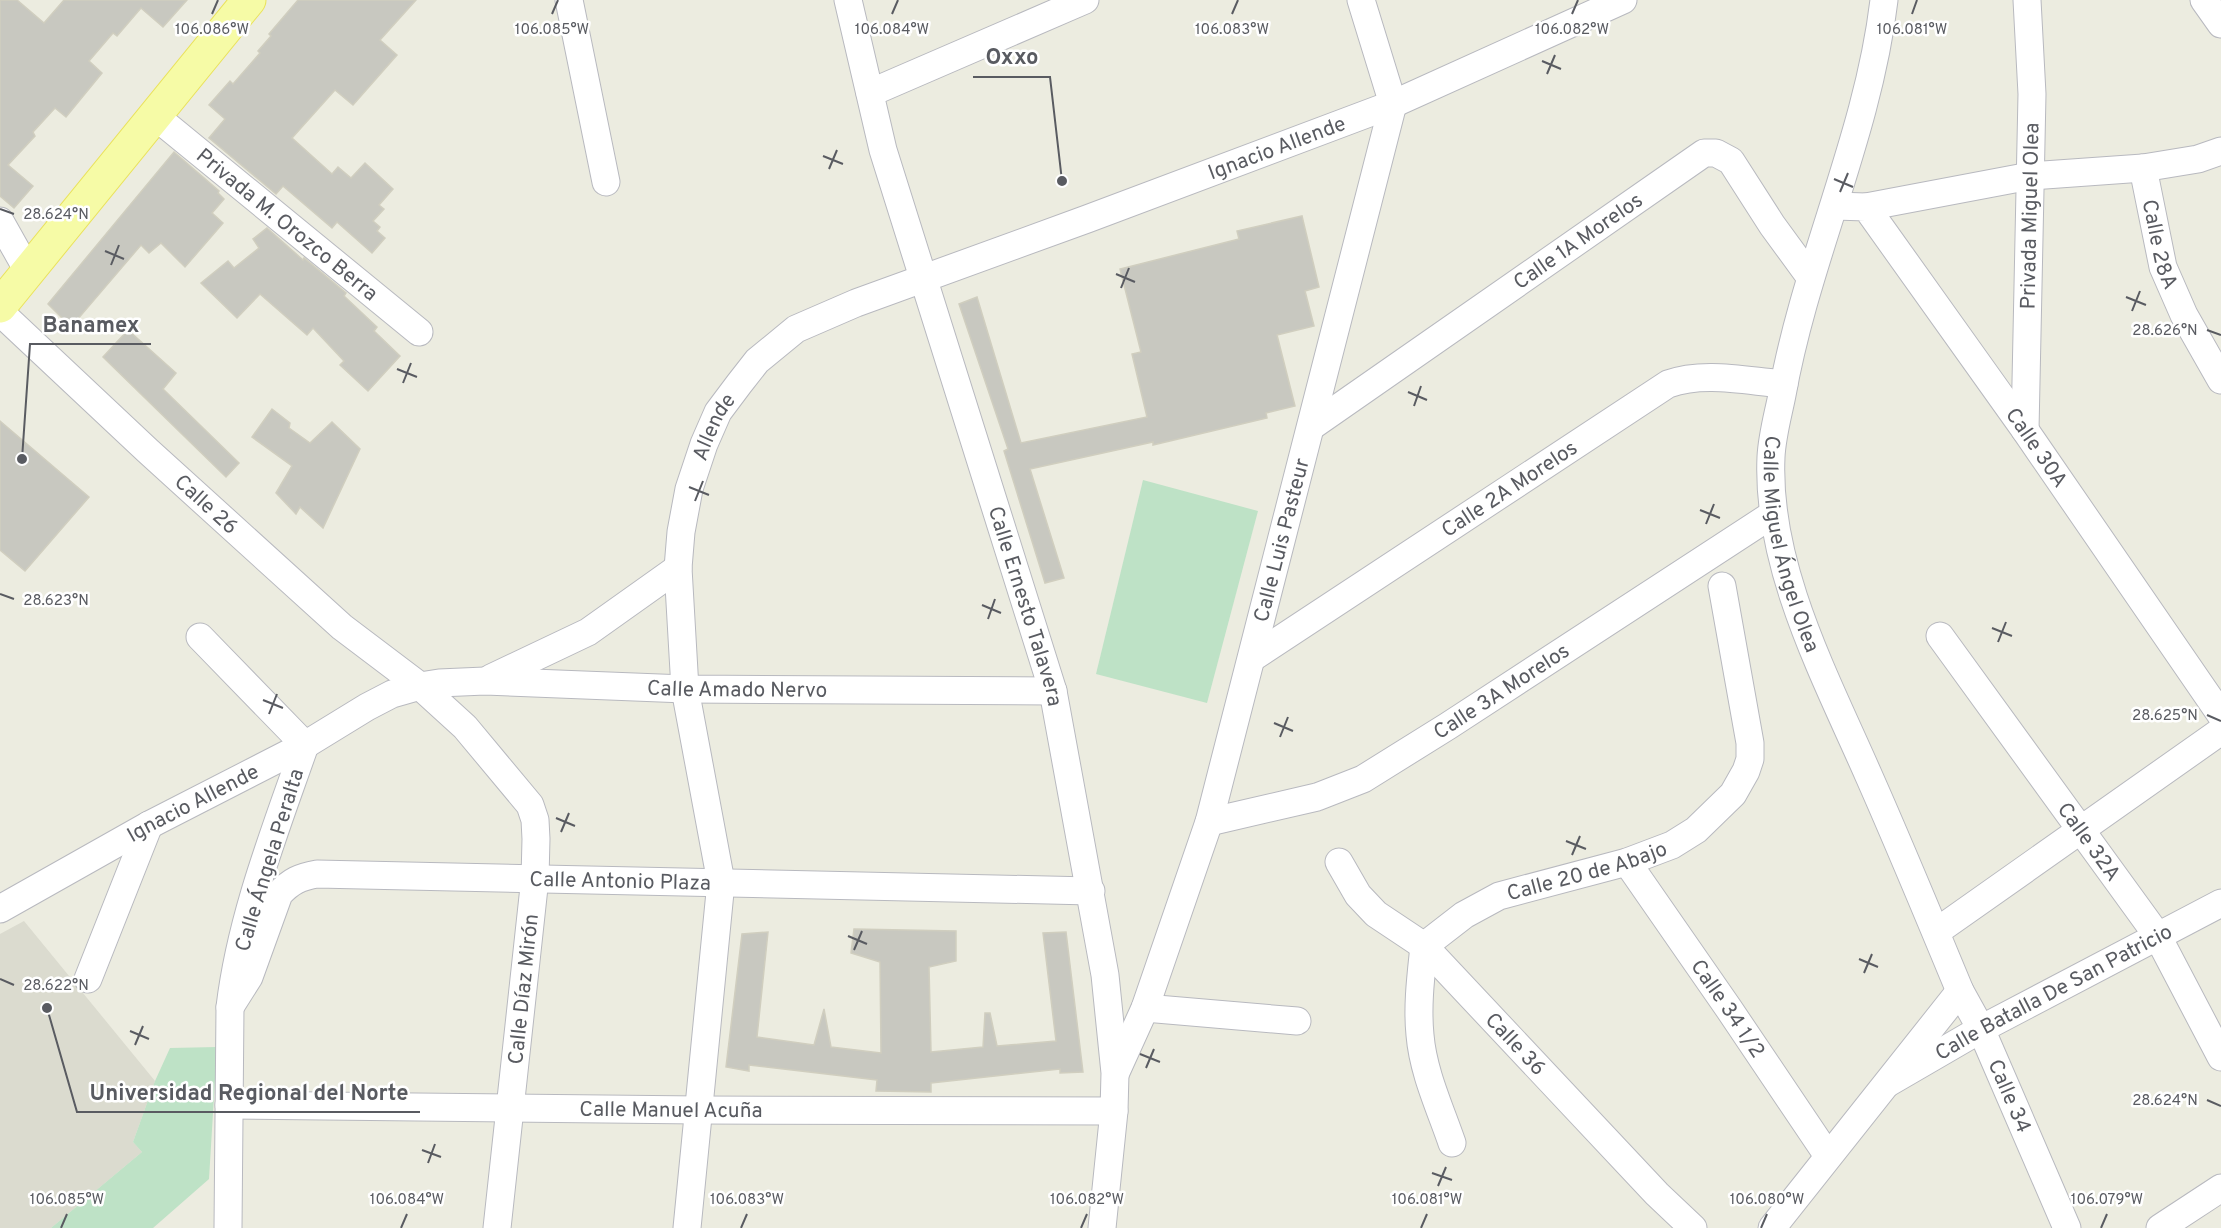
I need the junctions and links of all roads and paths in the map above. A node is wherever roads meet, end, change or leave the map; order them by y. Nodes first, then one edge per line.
1 (249, 0) edge
2 (569, 0) edge
3 (848, 0) edge
4 (1085, 0) edge
5 (1361, 0) edge
6 (1623, 0) edge
7 (1884, 0) edge
8 (2027, 0) edge
9 (2204, 0) edge
10 (2221, 24) edge
11 (870, 93) junction
12 (1394, 104) junction
13 (155, 116) junction
14 (2221, 151) edge
15 (2143, 168) junction
16 (2030, 176) junction
17 (606, 182) dead end
18 (1835, 206) junction
19 (1866, 207) junction
20 (0, 221) edge
21 (28, 271) junction
22 (1810, 277) junction
23 (923, 278) junction
24 (0, 306) edge
25 (0, 312) edge
26 (419, 332) dead end
27 (2221, 380) edge
28 (1784, 384) junction
29 (1312, 426) junction
30 (2025, 430) junction
31 (1773, 514) junction
32 (678, 568) junction
33 (1722, 586) dead end
34 (1941, 636) dead end
35 (200, 637) dead end
36 (1252, 658) junction
37 (485, 681) junction
38 (420, 686) junction
39 (685, 689) junction
40 (1053, 691) junction
41 (2221, 715) edge
42 (2221, 731) edge
43 (305, 745) junction
44 (1209, 822) junction
45 (149, 825) junction
46 (2081, 831) junction
47 (1339, 862) dead end
48 (1627, 862) junction
49 (535, 878) junction
50 (721, 882) junction
51 (1091, 891) junction
52 (2221, 903) edge
53 (0, 909) edge
54 (1936, 932) junction
55 (2157, 935) junction
56 (1424, 946) junction
57 (88, 979) dead end
58 (1960, 992) junction
59 (230, 1007) junction
60 (1145, 1008) junction
61 (1297, 1021) dead end
62 (1981, 1029) junction
63 (2221, 1057) edge
64 (1115, 1073) junction
65 (1888, 1083) junction
66 (229, 1105) junction
67 (510, 1108) junction
68 (700, 1110) junction
69 (1114, 1110) junction
70 (1452, 1143) dead end
71 (1828, 1156) junction
72 (2221, 1188) edge
73 (228, 1228) edge
74 (497, 1228) edge
75 (687, 1228) edge
76 (1102, 1228) edge
77 (1693, 1228) edge
78 (1772, 1228) edge
79 (2067, 1228) edge
80 (2160, 1228) edge

1 - 13 main road
2 - 17 street
3 - 11 street, Calle Ernesto Talavera
4 - 11 street
5 - 12 street
6 - 12 street, Ignacio Allende
7 - 18 street, Calle Miguel Ángel Olea
8 - 16 street, Privada Miguel Olea
9 - 10 street
11 - 23 street, Calle Ernesto Talavera
12 - 23 street, Ignacio Allende
12 - 29 street, Calle Luis Pasteur
13 - 21 main road
13 - 26 street, Privada M. Orozco Berra
14 - 15 street
15 - 16 street
15 - 27 street, Calle 28A
16 - 19 street
16 - 30 street, Privada Miguel Olea
18 - 19 street
18 - 22 street, Calle Miguel Ángel Olea
19 - 30 street, Calle 30A
20 - 21 street
21 - 24 main road
22 - 28 street, Calle Miguel Ángel Olea
22 - 29 street, Calle 1A Morelos
23 - 32 street, Allende
23 - 40 street, Calle Ernesto Talavera
25 - 38 street, Calle 26
28 - 31 street, Calle Miguel Ángel Olea
28 - 36 street, Calle 2A Morelos
29 - 36 street, Calle Luis Pasteur
30 - 41 street, Calle 30A
31 - 44 street, Calle 3A Morelos
31 - 54 street, Calle Miguel Ángel Olea
32 - 37 street
32 - 39 street, Allende
33 - 48 street, Calle 20 de Abajo
34 - 46 street, Calle 32A
35 - 43 street
36 - 44 street, Calle Luis Pasteur
37 - 38 street, Calle Amado Nervo
37 - 39 street, Calle Amado Nervo
38 - 43 street, Ignacio Allende
38 - 49 street, Calle Díaz Mirón
39 - 40 street, Calle Amado Nervo
39 - 50 street, Allende
40 - 51 street, Calle Ernesto Talavera
42 - 46 street
43 - 45 street, Ignacio Allende
43 - 59 street, Calle Ángela Peralta
44 - 60 street, Calle Luis Pasteur
45 - 53 street, Ignacio Allende
45 - 57 street
46 - 54 street
46 - 55 street, Calle 32A
47 - 56 street, Calle 36
48 - 56 street, Calle 20 de Abajo
48 - 71 street, Calle 34 1/2
49 - 50 street, Calle Antonio Plaza
49 - 59 street, Calle Antonio Plaza
49 - 67 street, Calle Díaz Mirón
50 - 51 street, Calle Antonio Plaza
50 - 68 street, Allende
51 - 64 street, Calle Ernesto Talavera
52 - 55 street, Calle Batalla De San Patricio
54 - 58 street, Calle 34
55 - 62 street, Calle Batalla De San Patricio
55 - 63 street, Calle 32A
56 - 70 street
56 - 77 street, Calle 36
58 - 62 street, Calle 34
58 - 65 street, Calle Batalla De San Patricio
59 - 66 street, Calle Ángela Peralta
60 - 61 street
60 - 64 street, Calle Luis Pasteur
62 - 65 street, Calle Batalla De San Patricio
62 - 79 street, Calle 34
64 - 69 street, Calle Ernesto Talavera
65 - 71 street, Calle Batalla De San Patricio
66 - 67 street, Calle Manuel Acuña
66 - 73 street, Calle Ángela Peralta
67 - 68 street, Calle Manuel Acuña
67 - 74 street, Calle Díaz Mirón
68 - 69 street, Calle Manuel Acuña
68 - 75 street, Allende
69 - 76 street, Calle Ernesto Talavera
71 - 78 street, Calle Batalla De San Patricio
72 - 80 street

